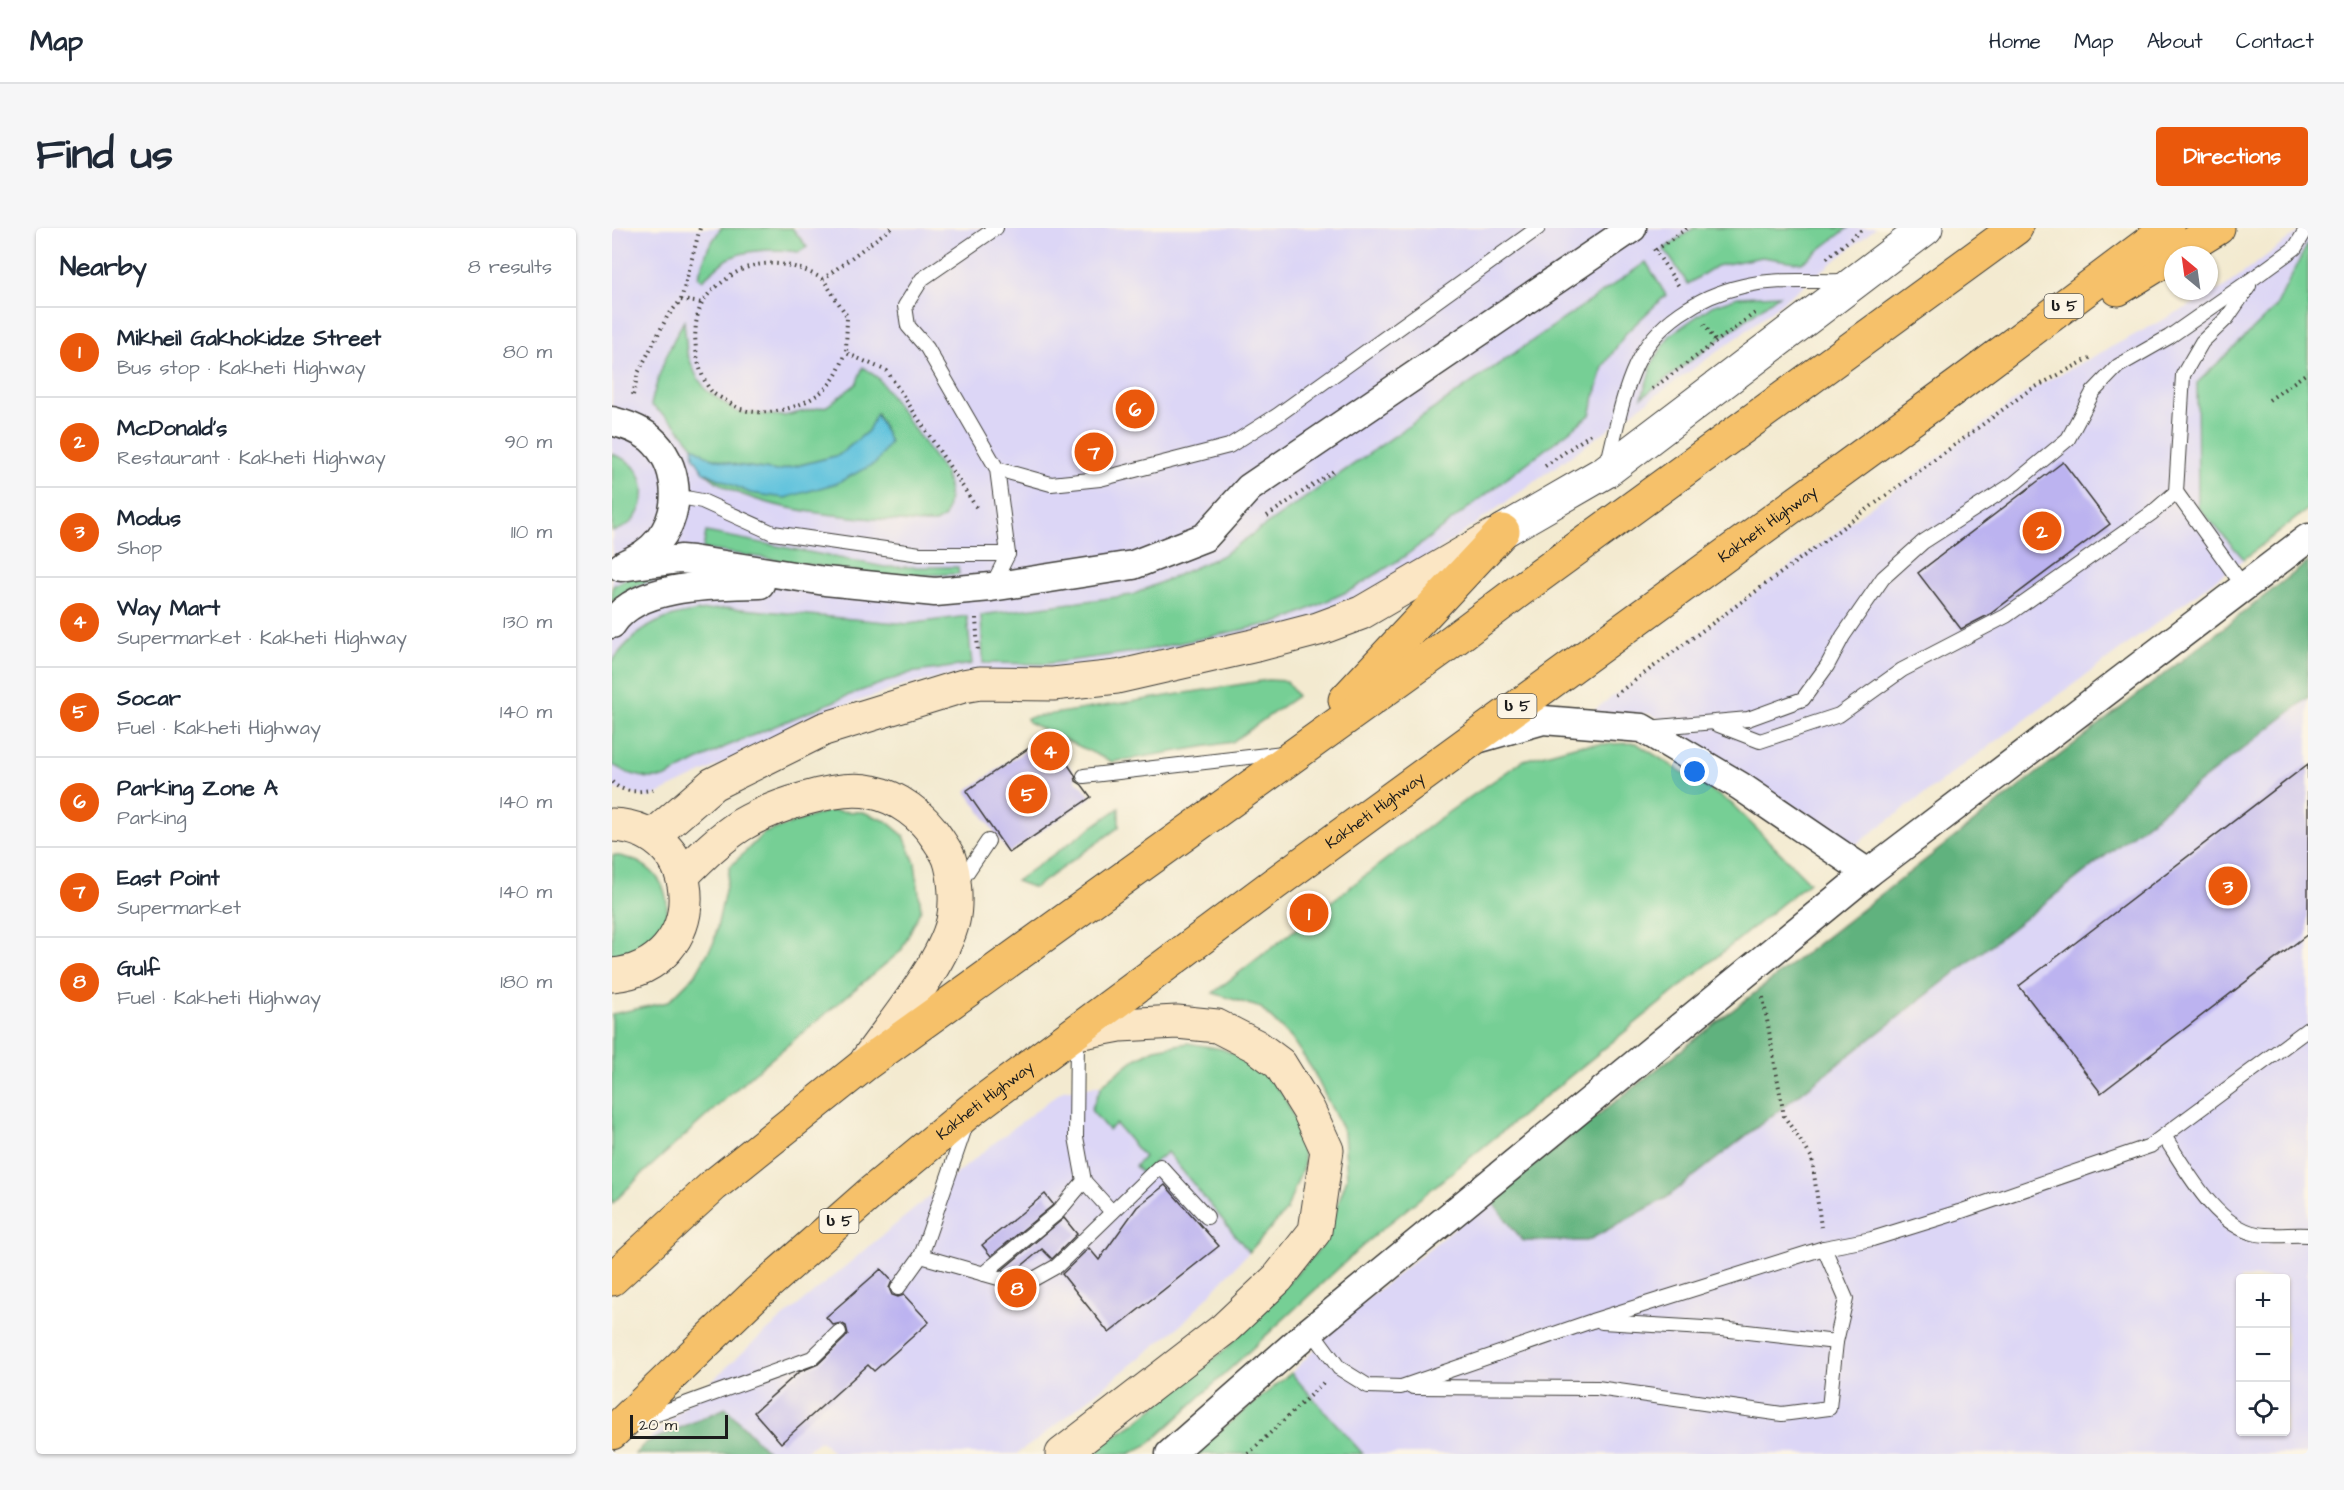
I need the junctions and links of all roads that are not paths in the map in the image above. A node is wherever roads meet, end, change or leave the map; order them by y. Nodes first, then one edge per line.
1 (996, 228) edge
2 (1538, 228) edge
3 (1632, 228) edge
4 (1926, 228) edge
5 (2016, 228) edge
6 (2168, 228) edge
7 (2218, 228) edge
8 (2307, 228) edge
9 (2188, 246) edge
10 (2164, 260) edge
11 (2255, 277) junction
12 (1858, 281) junction
13 (1960, 384) junction
14 (612, 421) edge
15 (997, 469) junction
16 (1605, 472) junction
17 (2176, 492) junction
18 (675, 496) junction
19 (1503, 531) junction
20 (2308, 538) edge
21 (1008, 554) junction
22 (616, 568) edge
23 (825, 581) junction
24 (991, 587) junction
25 (2244, 587) junction
26 (612, 624) edge
27 (1711, 722) junction
28 (1642, 728) junction
29 (1469, 741) junction
30 (1297, 752) junction
31 (1084, 776) dead end
32 (626, 824) edge
33 (988, 841) dead end
34 (1869, 873) junction
35 (683, 875) junction
36 (954, 891) junction
37 (612, 975) edge
38 (2308, 1029) edge
39 (1077, 1033) junction
40 (864, 1065) junction
41 (971, 1110) junction
42 (2164, 1136) junction
43 (1084, 1181) junction
44 (1112, 1212) junction
45 (1207, 1217) dead end
46 (2308, 1234) edge
47 (1824, 1248) junction
48 (921, 1256) junction
49 (983, 1274) junction
50 (612, 1279) edge
51 (898, 1288) dead end
52 (1592, 1321) junction
53 (1311, 1330) junction
54 (839, 1332) dead end
55 (1836, 1342) junction
56 (1401, 1387) junction
57 (614, 1431) edge
58 (1062, 1454) edge
59 (1170, 1454) edge

1 - 15 lane
2 - 15 lane
3 - 24 street
4 - 12 street
5 - 30 highway
6 - 13 highway, Kakheti Highway / ს 5
7 - 9 highway
8 - 11 lane
10 - 13 highway
11 - 17 lane
11 - 27 lane
12 - 16 street
12 - 16 lane
13 - 29 highway, Kakheti Highway / ს 5
14 - 18 street
15 - 21 lane
16 - 19 street
17 - 25 lane
17 - 27 lane
18 - 21 lane
18 - 22 street
19 - 30 highway
19 - 32 main road
20 - 25 street
21 - 24 lane
22 - 23 street
23 - 24 street
23 - 26 street
25 - 34 street
27 - 28 lane
28 - 29 street
28 - 34 street
29 - 39 highway, Kakheti Highway / ს 5
30 - 31 lane
30 - 40 highway
32 - 35 main road
33 - 36 lane
34 - 53 street
35 - 36 main road
35 - 37 main road
36 - 40 main road
38 - 42 lane
39 - 41 highway, Kakheti Highway / ს 5
39 - 43 lane
39 - 58 main road
40 - 50 highway
41 - 48 lane
41 - 57 highway, Kakheti Highway / ს 5
42 - 46 lane
42 - 47 lane
43 - 44 lane
43 - 49 lane
44 - 45 lane
44 - 49 lane
47 - 52 lane
47 - 55 lane
48 - 49 lane
48 - 51 lane
52 - 55 lane
52 - 56 lane
53 - 56 lane
53 - 59 street
54 - 57 lane
55 - 56 lane

